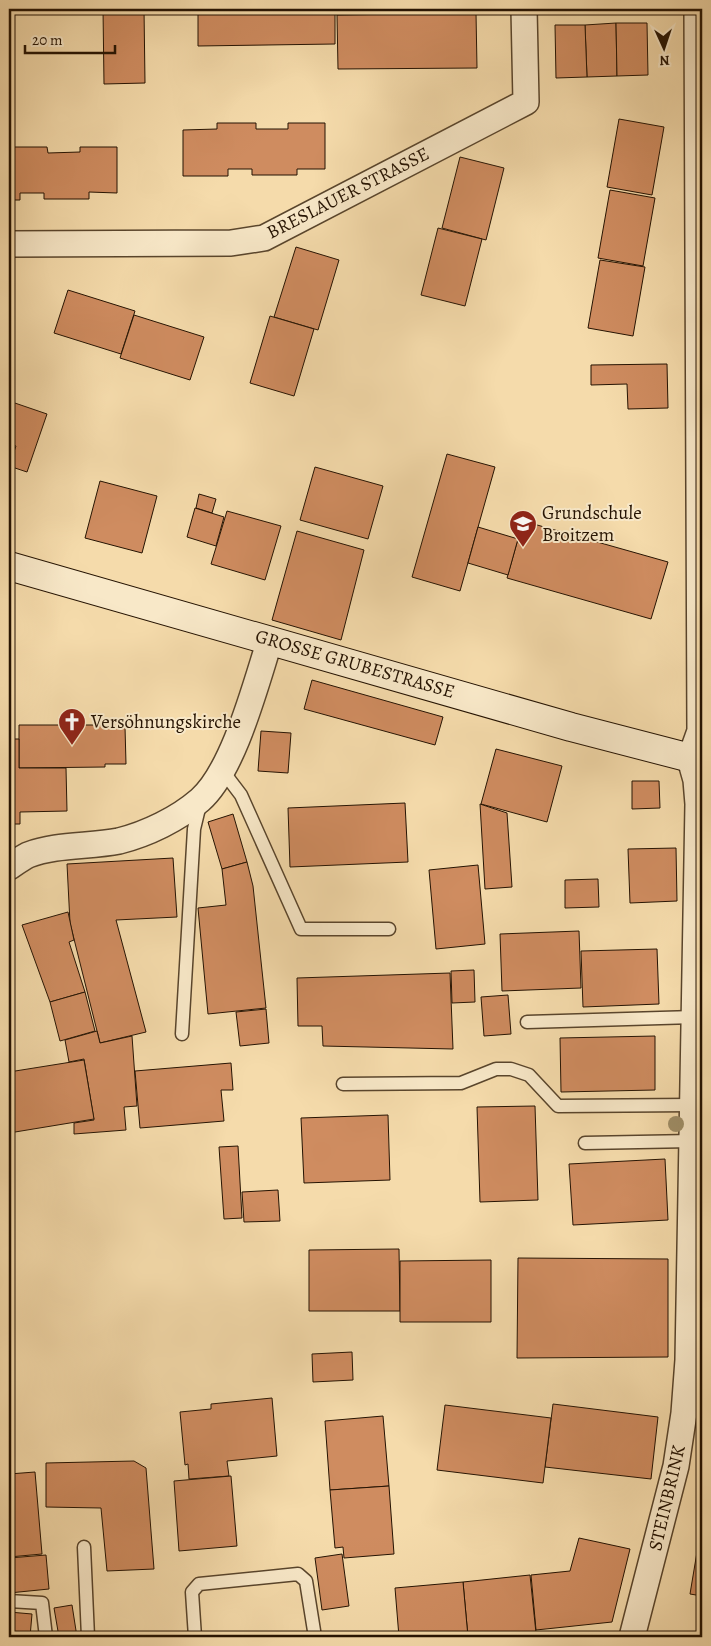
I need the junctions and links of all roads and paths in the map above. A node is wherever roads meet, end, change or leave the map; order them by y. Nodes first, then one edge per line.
1 (524, 9) edge
2 (697, 9) edge
3 (700, 178) edge
4 (700, 243) edge
5 (9, 244) edge
6 (701, 407) edge
7 (9, 566) edge
8 (270, 640) junction
9 (696, 760) edge
10 (222, 770) junction
11 (201, 799) junction
12 (9, 867) edge
13 (389, 929) dead end
14 (694, 1017) junction
15 (527, 1022) dead end
16 (182, 1034) dead end
17 (343, 1084) dead end
18 (693, 1105) junction
19 (692, 1140) junction
20 (585, 1143) dead end
21 (697, 1240) edge
22 (84, 1547) dead end
23 (9, 1600) edge
24 (46, 1637) edge
25 (88, 1637) edge
26 (194, 1637) edge
27 (315, 1637) edge
28 (632, 1637) edge

1 - 5 street, BRESLAUER STRASSE
2 - 3 street
3 - 4 street
4 - 6 street
6 - 9 street
7 - 8 street, GROSSE GRUBESTRASSE
8 - 9 street, GROSSE GRUBESTRASSE
8 - 10 street
9 - 14 street, STEINBRINK
10 - 11 street
10 - 13 lane
11 - 12 street
11 - 16 lane
14 - 15 lane
14 - 18 street, STEINBRINK
17 - 18 lane
18 - 19 street, STEINBRINK
19 - 20 lane
19 - 21 street, STEINBRINK
21 - 28 street, STEINBRINK
22 - 25 lane
23 - 24 lane
26 - 27 lane

